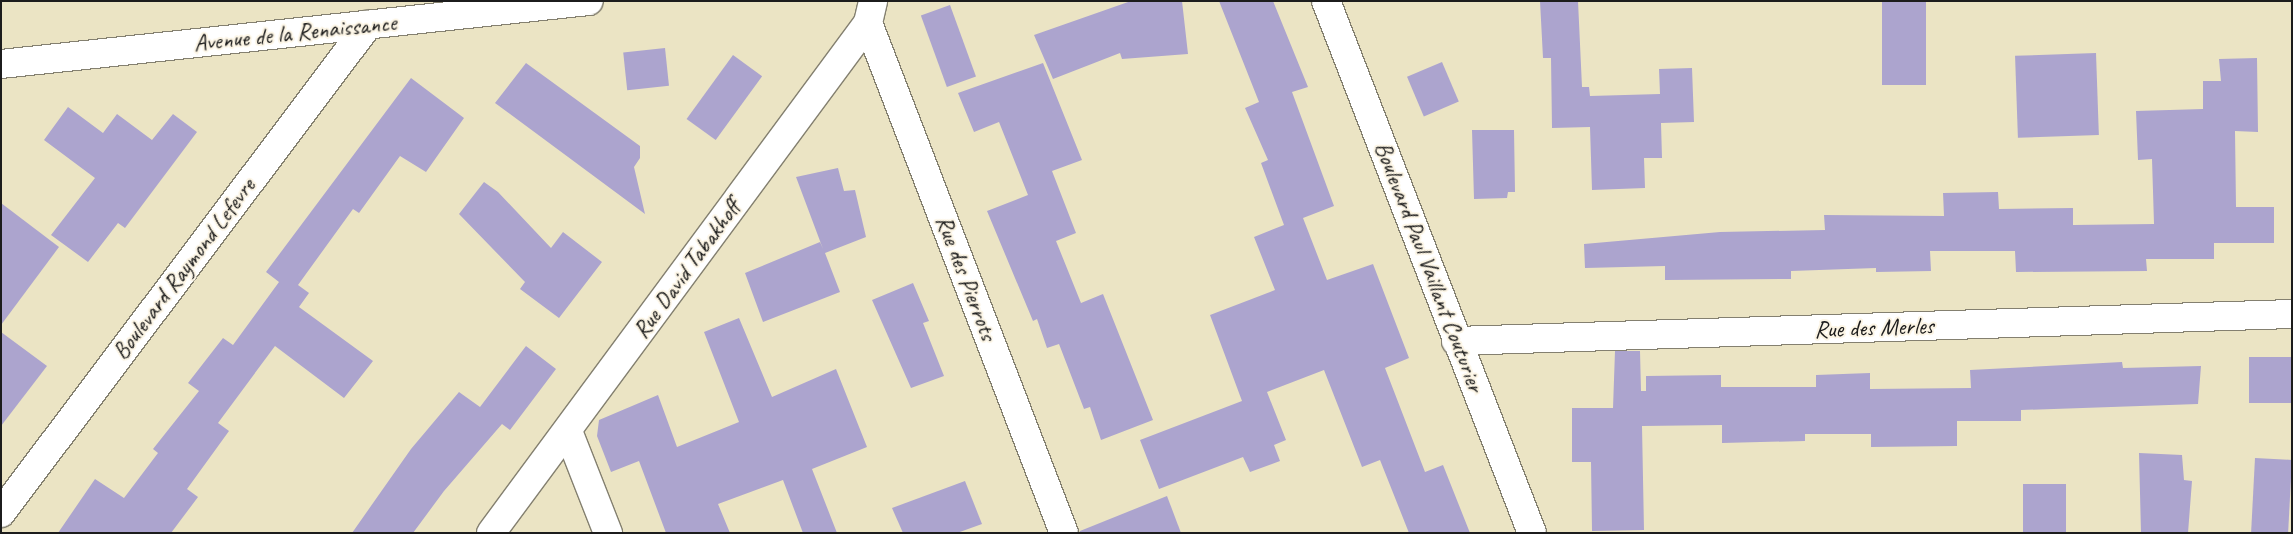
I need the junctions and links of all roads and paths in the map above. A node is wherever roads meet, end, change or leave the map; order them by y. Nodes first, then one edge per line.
1 (589, 1) edge
2 (1326, 1) edge
3 (870, 12) edge
4 (368, 25) junction
5 (1, 64) edge
6 (2292, 314) edge
7 (1456, 341) junction
8 (568, 431) junction
9 (1, 513) edge
10 (491, 533) edge
11 (608, 533) edge
12 (1064, 533) edge
13 (1532, 533) edge

1 - 4 street, Avenue de la Renaissance
2 - 7 street, Boulevard Paul Vaillant Couturier
3 - 8 street, Rue David Tabakhoff
3 - 12 street, Rue des Pierrots
4 - 5 street, Avenue de la Renaissance
4 - 9 street, Boulevard Raymond Lefevre
6 - 7 street, Rue des Merles
7 - 13 street, Boulevard Paul Vaillant Couturier
8 - 10 street, Rue David Tabakhoff
8 - 11 street

